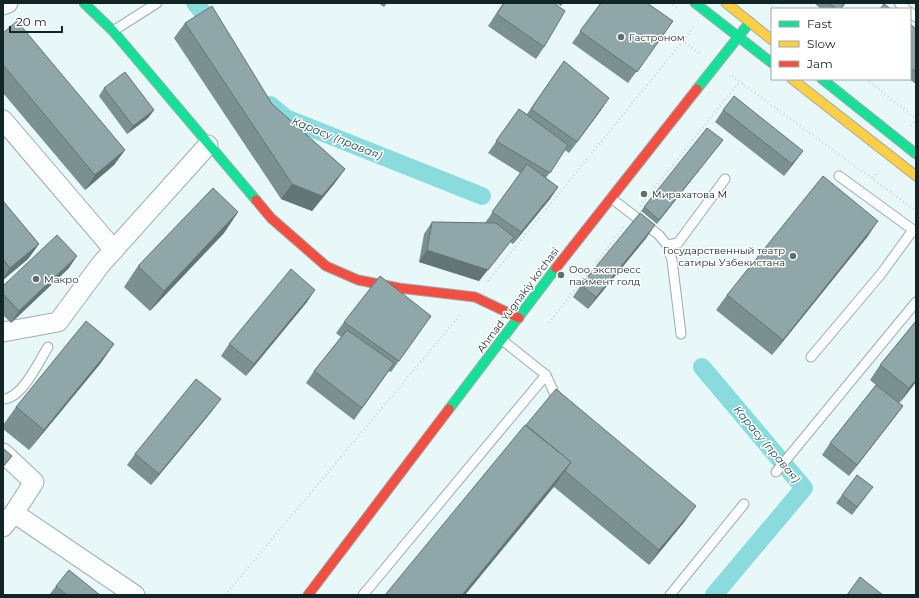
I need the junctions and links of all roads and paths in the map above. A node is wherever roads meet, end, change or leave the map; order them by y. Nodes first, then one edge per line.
1 (8, 3) edge
2 (84, 3) edge
3 (669, 3) edge
4 (695, 3) edge
5 (726, 3) edge
6 (3, 5) edge
7 (153, 6) edge
8 (680, 10) dead end
9 (696, 22) dead end
10 (750, 22) junction
11 (113, 31) junction
12 (738, 37) junction
13 (771, 39) edge
14 (683, 42) junction
15 (771, 62) edge
16 (716, 66) junction
17 (793, 80) edge
18 (823, 80) edge
19 (867, 80) edge
20 (740, 81) junction
21 (916, 119) edge
22 (3, 120) edge
23 (208, 146) junction
24 (916, 154) edge
25 (916, 163) edge
26 (912, 174) edge
27 (839, 176) dead end
28 (725, 179) dead end
29 (611, 198) junction
30 (916, 211) edge
31 (632, 216) junction
32 (914, 231) edge
33 (667, 245) junction
34 (114, 250) junction
35 (475, 297) junction
36 (916, 302) edge
37 (519, 318) junction
38 (549, 323) dead end
39 (3, 332) edge
40 (681, 334) dead end
41 (502, 340) junction
42 (48, 347) dead end
43 (811, 357) dead end
44 (546, 375) junction
45 (3, 399) edge
46 (568, 407) edge
47 (3, 453) edge
48 (776, 472) dead end
49 (744, 504) dead end
50 (9, 520) edge
51 (134, 595) edge
52 (225, 595) edge
53 (308, 595) edge
54 (363, 595) edge
55 (670, 595) edge

1 - 6 street
2 - 11 street
3 - 8 path
4 - 12 street
5 - 10 street
7 - 11 lane
9 - 14 path
10 - 12 street, Ahmad Yugnakiy ko'chasi
10 - 13 street
11 - 23 street
12 - 15 street
12 - 16 street, Ahmad Yugnakiy ko'chasi
14 - 16 path
14 - 35 path
16 - 20 path
16 - 29 street, Ahmad Yugnakiy ko'chasi
17 - 26 street
18 - 24 street
19 - 21 path
20 - 30 path
20 - 31 path
22 - 34 street
23 - 34 street
23 - 35 street
25 - 26 street
27 - 32 lane
28 - 33 lane
29 - 31 lane
29 - 37 street, Ahmad Yugnakiy ko'chasi
31 - 33 lane
31 - 38 path
32 - 43 lane
33 - 40 lane
34 - 39 street
35 - 37 street
35 - 52 path
36 - 48 lane
37 - 41 street, Ahmad Yugnakiy ko'chasi
41 - 44 lane
41 - 53 street, Ahmad Yugnakiy ko'chasi
42 - 45 lane
44 - 46 lane
44 - 54 lane
47 - 50 street
49 - 55 lane
50 - 51 street

